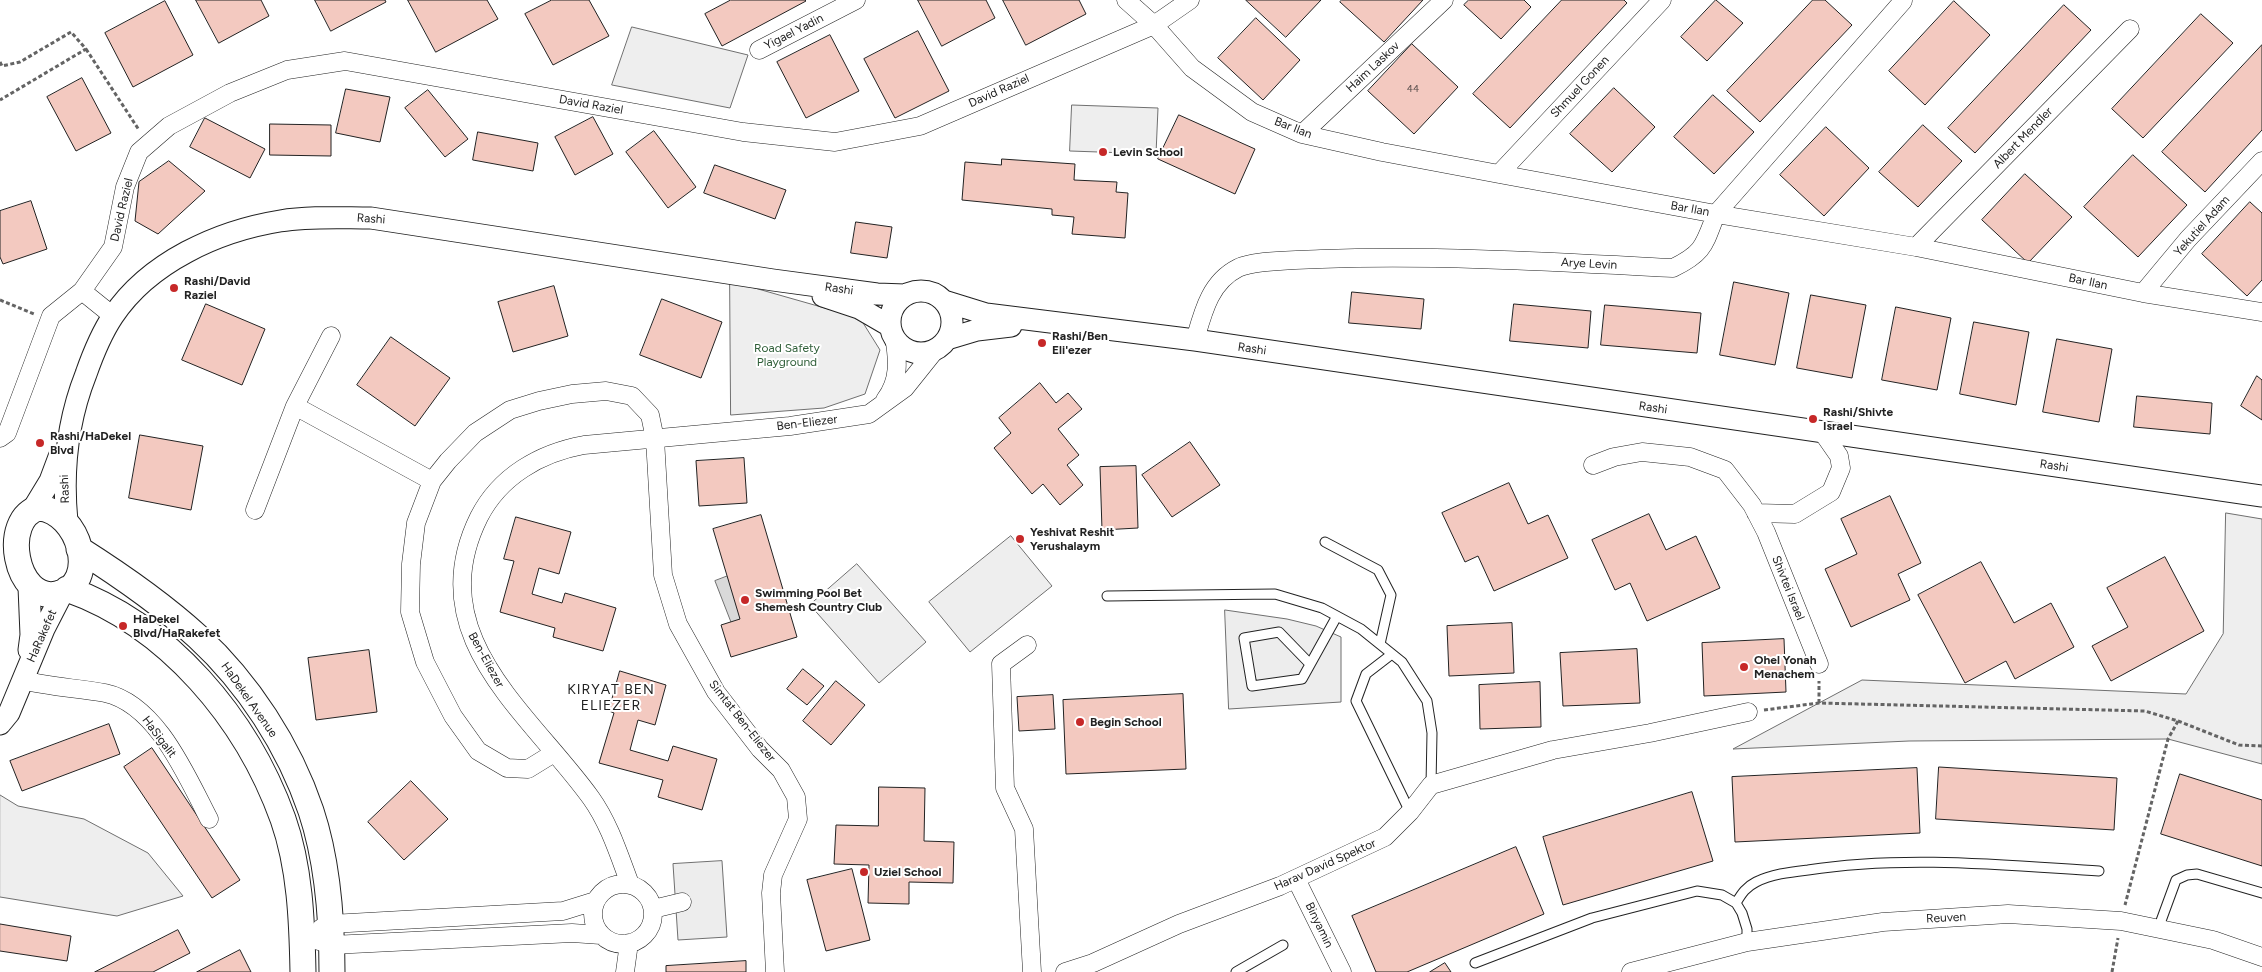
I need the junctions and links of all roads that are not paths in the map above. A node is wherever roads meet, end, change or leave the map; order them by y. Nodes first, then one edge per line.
1 (856, 0) edge
2 (1126, 0) edge
3 (1190, 0) edge
4 (1444, 0) edge
5 (1662, 0) edge
6 (1903, 1) edge
7 (1154, 25) junction
8 (2130, 29) dead end
9 (759, 50) dead end
10 (1302, 134) junction
11 (2262, 161) edge
12 (1498, 174) junction
13 (1716, 214) junction
14 (1916, 247) junction
15 (773, 280) junction
16 (82, 291) junction
17 (2143, 293) junction
18 (905, 295) junction
19 (944, 301) junction
20 (2262, 312) edge
21 (113, 316) junction
22 (1043, 323) junction
23 (892, 331) junction
24 (331, 336) dead end
25 (1195, 340) junction
26 (942, 344) junction
27 (295, 406) junction
28 (870, 414) junction
29 (71, 426) junction
30 (1823, 433) junction
31 (0, 438) edge
32 (655, 439) junction
33 (1593, 466) dead end
34 (432, 481) junction
35 (2262, 496) edge
36 (19, 510) edge
37 (255, 510) dead end
38 (1756, 513) junction
39 (67, 522) junction
40 (1325, 542) dead end
41 (79, 549) junction
42 (5, 550) edge
43 (29, 587) junction
44 (65, 590) junction
45 (1107, 596) dead end
46 (1337, 616) junction
47 (1380, 644) junction
48 (1027, 645) dead end
49 (1392, 654) junction
50 (1310, 664) junction
51 (1819, 664) dead end
52 (22, 680) junction
53 (1748, 712) road end
54 (0, 724) edge
55 (554, 752) junction
56 (1432, 785) junction
57 (1410, 812) junction
58 (209, 819) dead end
59 (2100, 871) dead end
60 (1296, 879) junction
61 (630, 884) junction
62 (2262, 892) edge
63 (595, 901) junction
64 (682, 902) dead end
65 (1736, 903) junction
66 (653, 909) junction
67 (2158, 928) junction
68 (331, 934) junction
69 (601, 935) junction
70 (302, 936) junction
71 (1747, 942) junction
72 (629, 944) junction
73 (1282, 945) dead end
74 (2262, 956) edge
75 (1475, 963) dead end
76 (1076, 970) edge
77 (302, 972) edge
78 (332, 972) edge
79 (625, 972) edge
80 (775, 972) edge
81 (1032, 972) edge
82 (1236, 972) edge
83 (1342, 972) edge
84 (1631, 972) edge

1 - 9 street, Yigael Yadin
2 - 7 street, Bar Ilan
3 - 7 street, David Raziel
4 - 10 street, Haim Laskov
5 - 12 street, Shmuel Gonen
6 - 13 street, Arye Levin
7 - 10 street, Bar Ilan
7 - 16 street, David Raziel
8 - 14 street, Albert Mendler
10 - 12 street, Bar Ilan
11 - 17 street, Yekutiel Adam
12 - 13 street, Bar Ilan
13 - 14 street, Bar Ilan
13 - 25 street, Arye Levin
14 - 17 street, Bar Ilan
15 - 18 street, Rashi
15 - 21 street, Rashi
15 - 23 street, Rashi
16 - 21 street
16 - 31 street, David Raziel
17 - 20 street, Bar Ilan
18 - 19 street
18 - 23 street
19 - 22 street, Rashi
19 - 26 street
21 - 29 street, Rashi
22 - 25 street, Rashi
22 - 26 street, Rashi
23 - 26 street
23 - 28 street
24 - 27 street
25 - 30 street, Rashi
26 - 28 street, Ben-Eliezer
27 - 34 street
27 - 37 street
28 - 32 street, Ben-Eliezer
29 - 36 street, Rashi
29 - 39 street, Rashi
30 - 35 street, Rashi
30 - 38 street
32 - 34 street
32 - 55 street, Ben-Eliezer
32 - 80 street, Simtat Ben-Eliezer
33 - 38 street, Shivtei Israel
34 - 55 street
36 - 39 main road
36 - 42 main road
38 - 51 street, Shivtei Israel
39 - 41 main road
40 - 47 lane
41 - 44 main road
41 - 68 main road, HaDekel Avenue
42 - 43 main road
43 - 44 main road
43 - 52 street, HaRakefet
44 - 52 street, HaRakefet
44 - 70 main road
45 - 46 lane
46 - 47 lane
46 - 50 lane
47 - 49 lane
48 - 81 street
49 - 56 lane
49 - 57 lane
50 - 50 lane
52 - 54 street, HaRakefet
52 - 58 street, HaSigalit
53 - 56 street
55 - 61 street, Ben-Eliezer
56 - 57 street, Harav David Spektor
57 - 60 street, Harav David Spektor
59 - 65 lane
60 - 76 street, Harav David Spektor
60 - 83 street, Binyamin
61 - 63 street
61 - 66 street
62 - 67 lane
63 - 68 street
63 - 69 street
64 - 66 street
65 - 71 lane
65 - 75 lane
66 - 72 street
67 - 71 street, Reuven
67 - 74 street, Reuven
68 - 69 street
68 - 70 street
68 - 78 main road, HaDekel Avenue
69 - 72 street
70 - 77 main road
71 - 84 street, Reuven
72 - 79 street
73 - 82 lane

